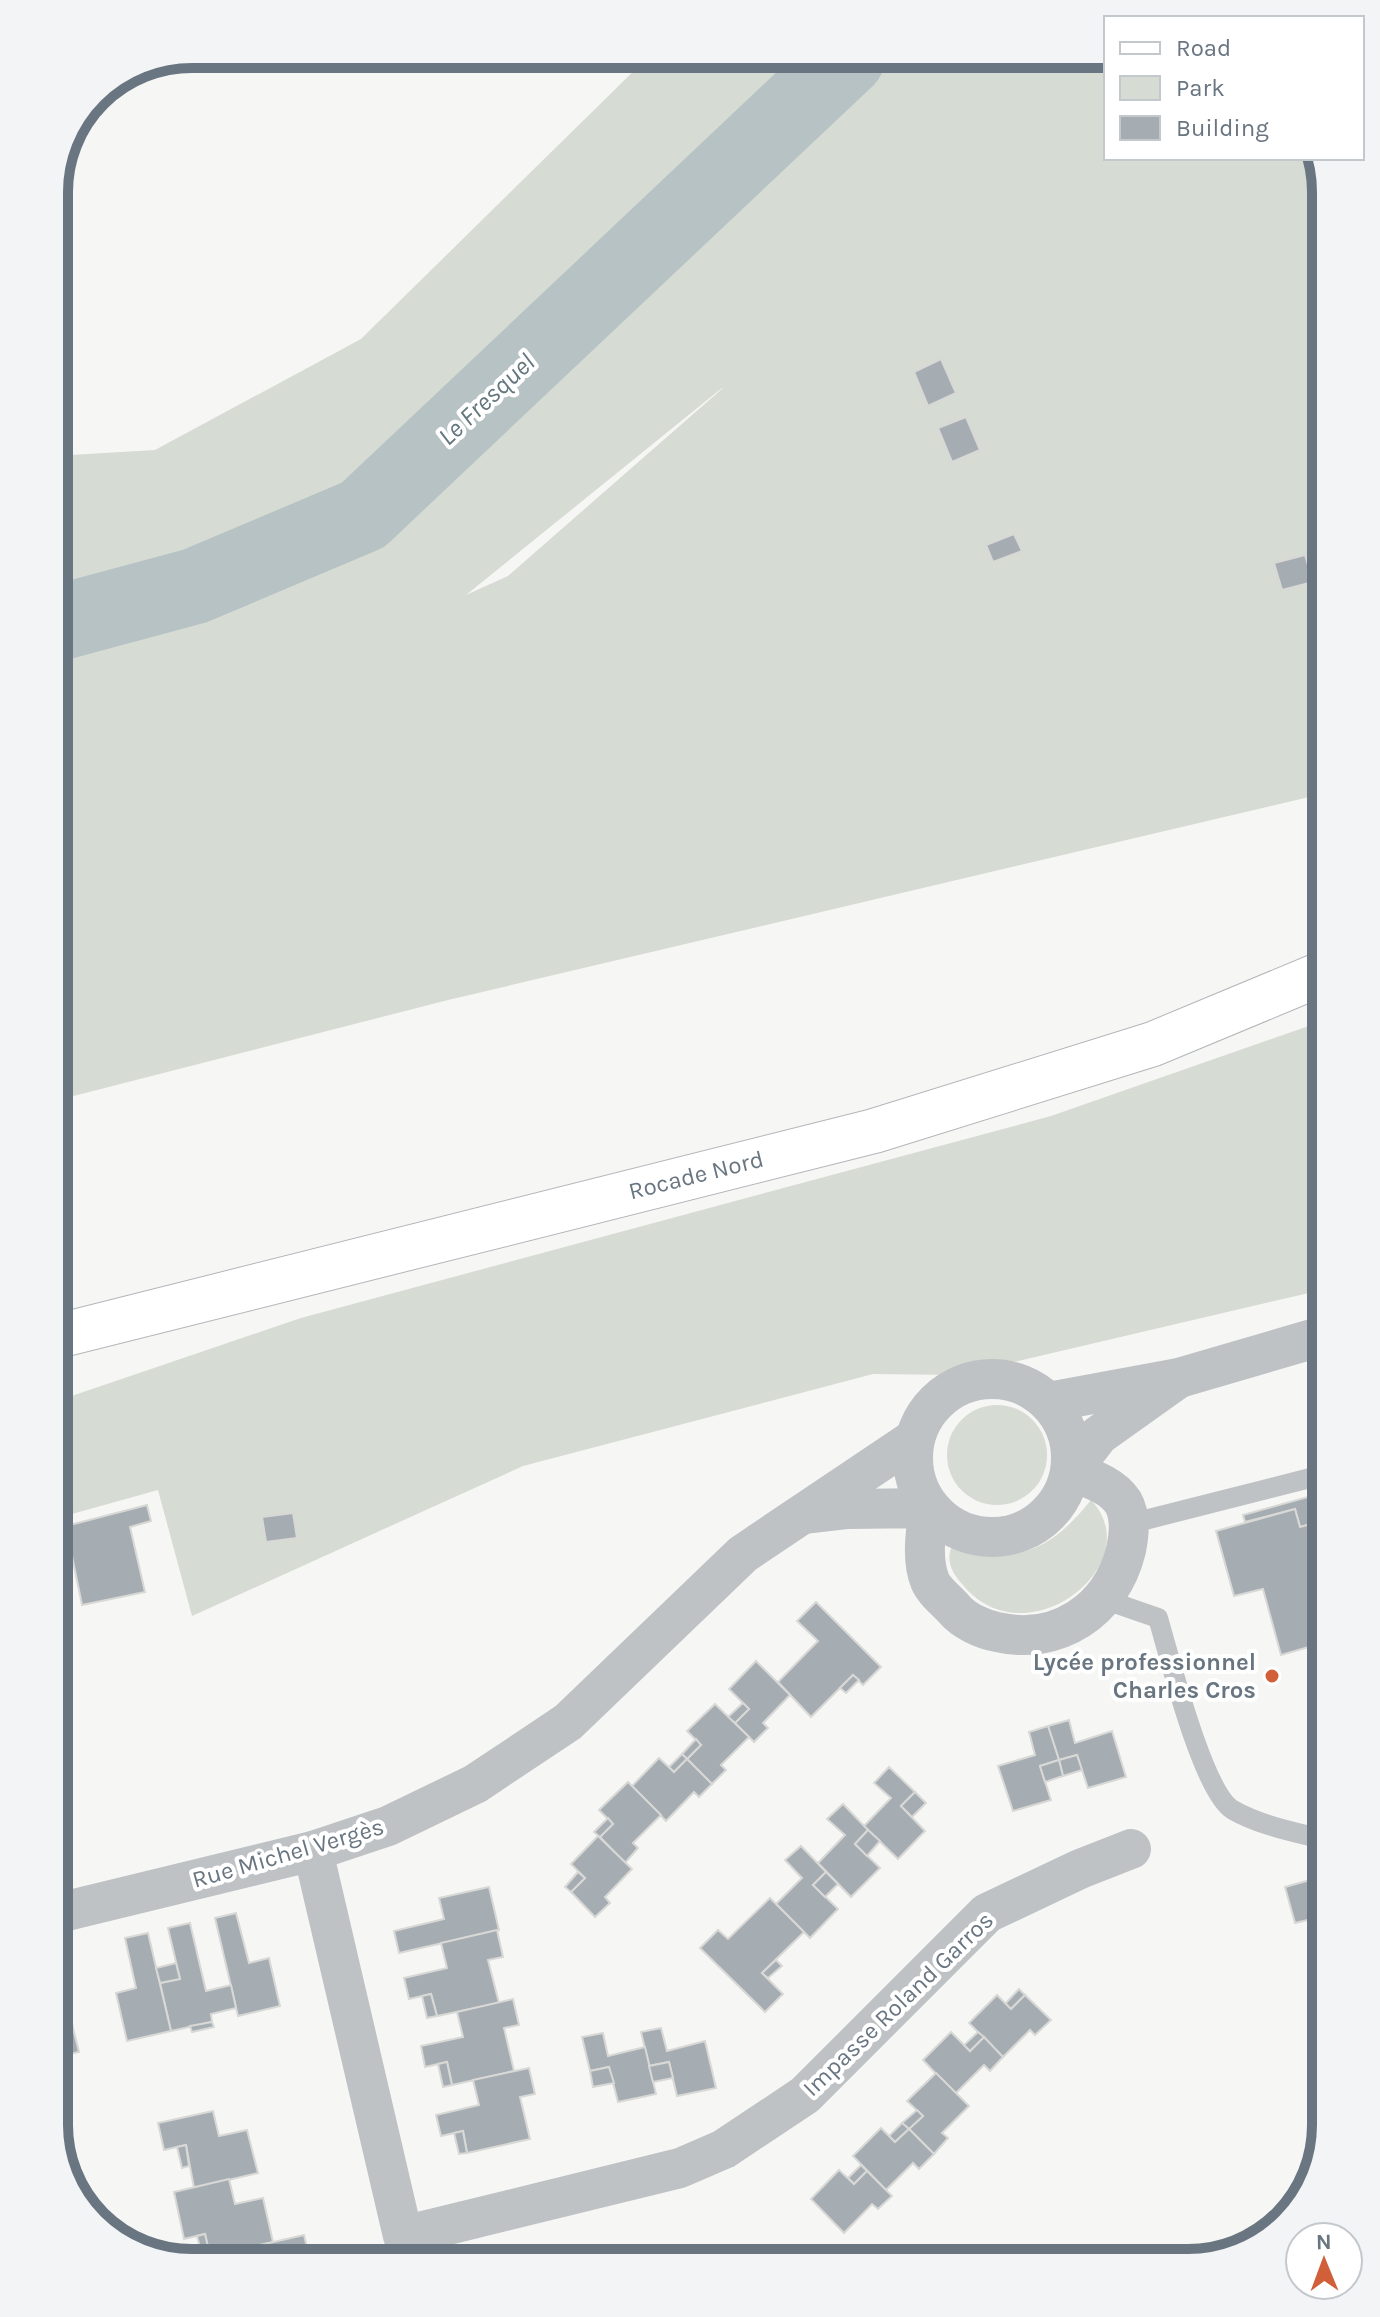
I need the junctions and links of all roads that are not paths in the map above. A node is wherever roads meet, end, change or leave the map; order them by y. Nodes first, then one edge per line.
1 (1312, 978) edge
2 (68, 1333) edge
3 (1312, 1339) edge
4 (1179, 1378) junction
5 (1049, 1402) junction
6 (914, 1439) junction
7 (1071, 1471) junction
8 (1312, 1478) edge
9 (929, 1508) junction
10 (801, 1515) junction
11 (1129, 1524) junction
12 (1103, 1599) junction
13 (1312, 1837) edge
14 (1131, 1849) dead end
15 (313, 1851) junction
16 (68, 1911) edge

1 - 2 main road, Rocade Nord
3 - 4 street
4 - 5 street
4 - 7 street
5 - 6 street
5 - 7 street
6 - 9 street
6 - 10 street, Rue Michel Vergès
7 - 9 street
7 - 11 street
8 - 11 lane
9 - 10 street, Rue Michel Vergès
9 - 12 street
10 - 15 street, Rue Michel Vergès
11 - 12 street
12 - 13 lane
14 - 15 street, Impasse Roland Garros
15 - 16 street, Rue Michel Vergès

